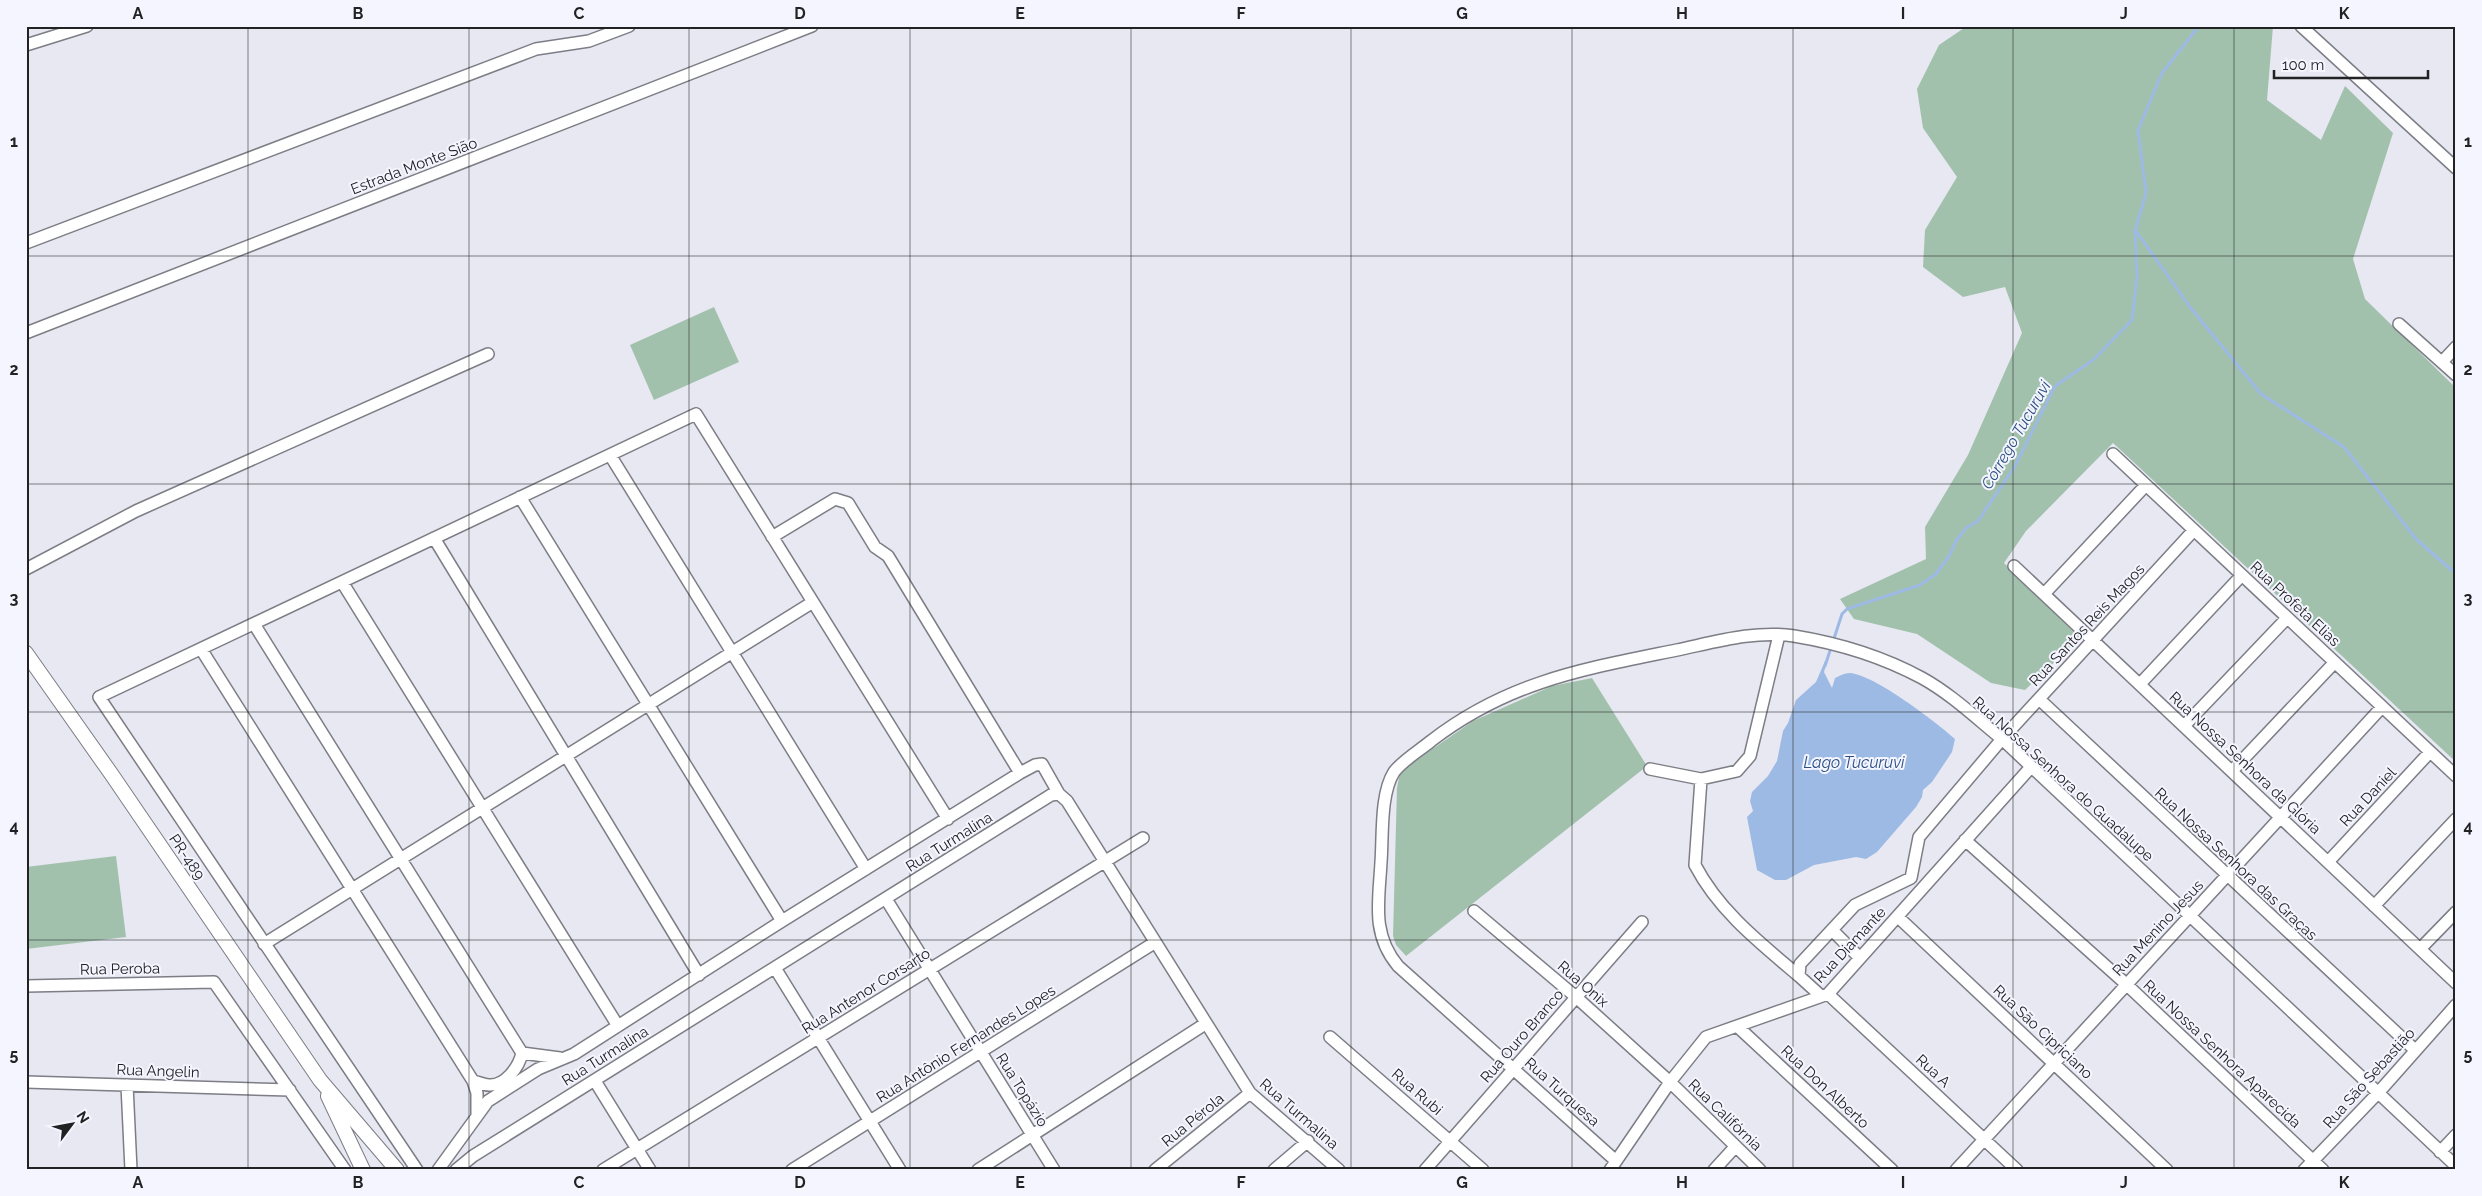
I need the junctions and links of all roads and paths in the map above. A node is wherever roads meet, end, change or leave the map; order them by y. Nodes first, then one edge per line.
1 (88, 26) edge
2 (629, 26) edge
3 (812, 26) edge
4 (2301, 26) edge
5 (26, 46) edge
6 (2456, 168) edge
7 (26, 243) edge
8 (2399, 324) dead end
9 (26, 333) edge
10 (2456, 346) edge
11 (488, 354) dead end
12 (2442, 362) junction
13 (2456, 375) edge
14 (610, 454) junction
15 (2113, 454) dead end
16 (2146, 485) junction
17 (520, 497) junction
18 (2194, 530) junction
19 (772, 536) junction
20 (434, 538) junction
21 (2014, 566) dead end
22 (26, 569) edge
23 (2242, 575) junction
24 (342, 582) junction
25 (2044, 594) junction
26 (813, 602) junction
27 (2287, 618) junction
28 (254, 624) junction
29 (1779, 635) junction
30 (2093, 640) junction
31 (200, 649) junction
32 (733, 652) junction
33 (29, 661) edge
34 (2335, 662) junction
35 (2140, 684) junction
36 (2039, 699) junction
37 (649, 705) junction
38 (2382, 707) junction
39 (2184, 726) junction
40 (2002, 739) junction
41 (2430, 752) junction
42 (566, 756) junction
43 (2031, 767) junction
44 (1650, 769) dead end
45 (2232, 772) junction
46 (1020, 773) junction
47 (2456, 776) edge
48 (1700, 779) junction
49 (1060, 794) junction
50 (482, 808) junction
51 (2280, 817) junction
52 (948, 819) junction
53 (2456, 819) edge
54 (1143, 838) dead end
55 (1965, 840) junction
56 (401, 858) junction
57 (1104, 861) junction
58 (2328, 862) junction
59 (866, 868) junction
60 (2226, 876) junction
61 (351, 890) junction
62 (886, 899) junction
63 (2374, 906) junction
64 (1474, 911) dead end
65 (2456, 912) edge
66 (2189, 916) junction
67 (1898, 917) junction
68 (782, 921) junction
69 (1642, 922) dead end
70 (1832, 930) junction
71 (1154, 943) junction
72 (264, 944) junction
73 (2420, 949) junction
74 (1860, 958) junction
75 (1398, 966) joint
76 (775, 968) junction
77 (930, 970) junction
78 (699, 975) junction
79 (1799, 976) junction
80 (2456, 983) edge
81 (2126, 984) junction
82 (26, 986) edge
83 (1824, 995) junction
84 (1576, 997) junction
85 (2456, 1005) edge
86 (1205, 1024) junction
87 (618, 1026) junction
88 (1738, 1027) junction
89 (1330, 1037) dead end
90 (818, 1038) junction
91 (2415, 1050) junction
92 (522, 1053) junction
93 (980, 1053) junction
94 (564, 1059) junction
95 (2054, 1063) junction
96 (1513, 1069) junction
97 (320, 1080) junction
98 (473, 1081) junction
99 (595, 1081) junction
100 (26, 1082) edge
101 (1670, 1082) junction
102 (127, 1085) junction
103 (290, 1090) junction
104 (1250, 1093) junction
105 (2378, 1093) junction
106 (477, 1116) junction
107 (870, 1122) junction
108 (2456, 1135) edge
109 (1033, 1136) junction
110 (1984, 1139) junction
111 (1451, 1141) junction
112 (1308, 1142) junction
113 (1735, 1147) junction
114 (637, 1148) junction
115 (2440, 1152) junction
116 (2313, 1160) junction
117 (1613, 1165) edge
118 (2456, 1166) edge
119 (131, 1170) edge
120 (345, 1170) edge
121 (363, 1170) edge
122 (397, 1170) edge
123 (417, 1170) edge
124 (438, 1170) edge
125 (456, 1170) edge
126 (603, 1170) edge
127 (650, 1170) edge
128 (792, 1170) edge
129 (900, 1170) edge
130 (978, 1170) edge
131 (1054, 1170) edge
132 (1155, 1170) edge
133 (1274, 1170) edge
134 (1339, 1170) edge
135 (1425, 1170) edge
136 (1483, 1170) edge
137 (1714, 1170) edge
138 (1760, 1170) edge
139 (1892, 1170) edge
140 (1956, 1170) edge
141 (2017, 1170) edge
142 (2167, 1170) edge
143 (2304, 1170) edge
144 (2323, 1170) edge

1 - 5 street
2 - 7 street
3 - 9 street, Estrada Monte Sião
4 - 6 street
8 - 12 street
10 - 12 street
11 - 22 street
12 - 13 street
14 - 17 street
14 - 19 street
14 - 32 street
15 - 16 street, Rua Profeta Elias
16 - 18 street, Rua Profeta Elias
16 - 25 street
17 - 20 street
17 - 37 street
18 - 23 street, Rua Profeta Elias
18 - 30 street, Rua Santos Reis Magos
19 - 26 street
19 - 46 street
20 - 24 street
20 - 42 street
21 - 25 street, Rua Nossa Senhora da Glória
23 - 27 street, Rua Profeta Elias
23 - 35 street
24 - 28 street
24 - 50 street
25 - 30 street, Rua Nossa Senhora da Glória
26 - 32 street
26 - 52 street
27 - 34 street, Rua Profeta Elias
27 - 39 street
28 - 31 street
28 - 56 street
29 - 40 street, Rua Nossa Senhora do Guadalupe
29 - 48 street
29 - 75 street, Rua Nossa Senhora do Guadalupe
30 - 35 street, Rua Nossa Senhora da Glória
30 - 36 street, Rua Santos Reis Magos
31 - 61 street
31 - 72 street
32 - 37 street
32 - 59 street
33 - 97 main road, PR-489 / PR-489
34 - 38 street, Rua Profeta Elias
34 - 45 street
35 - 39 street, Rua Nossa Senhora da Glória
36 - 40 street, Rua Santos Reis Magos
36 - 60 street, Rua Nossa Senhora das Graças
37 - 42 street
37 - 68 street
38 - 41 street, Rua Profeta Elias
38 - 51 street, Rua Menino Jesus
39 - 45 street, Rua Nossa Senhora da Glória
40 - 43 street, Rua Nossa Senhora do Guadalupe
40 - 70 street, Rua Santos Reis Magos
41 - 47 street, Rua Profeta Elias
41 - 58 street, Rua Daniel
42 - 50 street
42 - 78 street
43 - 55 street, Rua Diamante
43 - 66 street, Rua Nossa Senhora do Guadalupe
44 - 48 street
45 - 51 street, Rua Nossa Senhora da Glória
46 - 49 street
46 - 52 street
48 - 79 street, Rua A
49 - 57 street, Rua Turmalina
49 - 62 street, Rua Turmalina
50 - 56 street
50 - 87 street
51 - 58 street, Rua Nossa Senhora da Glória
51 - 60 street, Rua Menino Jesus
52 - 59 street
53 - 63 street
54 - 57 street, Rua Antenor Corsarto
55 - 67 street, Rua Diamante
55 - 81 street, Rua Nossa Senhora Aparecida
56 - 61 street
56 - 92 street
57 - 71 street, Rua Turmalina
57 - 77 street, Rua Antenor Corsarto
58 - 63 street, Rua Nossa Senhora da Glória
59 - 68 street
60 - 66 street, Rua Menino Jesus
60 - 91 street, Rua Nossa Senhora das Graças
61 - 72 street
61 - 98 street
62 - 76 street, Rua Turmalina
62 - 77 street, Rua Topázio
63 - 73 street, Rua Nossa Senhora da Glória
64 - 84 street, Rua Onix
65 - 73 street
66 - 81 street, Rua Menino Jesus
66 - 105 street, Rua Nossa Senhora do Guadalupe
67 - 74 street, Rua Diamante
67 - 95 street, Rua São Cipriciano
68 - 78 street
69 - 84 street, Rua Ouro Branco
70 - 74 street
70 - 79 street
71 - 86 street, Rua Turmalina
71 - 93 street, Rua Antônio Fernandes Lopes
72 - 123 street
73 - 80 street, Rua Nossa Senhora da Glória
74 - 83 street, Rua Diamante
75 - 96 street, Rua Turquesa
76 - 90 street
76 - 99 street, Rua Turmalina
77 - 90 street, Rua Antenor Corsarto
77 - 93 street, Rua Topázio
78 - 87 street
79 - 83 street, Rua A
81 - 95 street, Rua Menino Jesus
81 - 116 street, Rua Nossa Senhora Aparecida
82 - 103 street, Rua Peroba
83 - 88 street, Rua Diamante
83 - 110 street, Rua A
84 - 96 street, Rua Ouro Branco
84 - 101 street, Rua Onix
85 - 91 street, Rua São Sebastião
86 - 104 street, Rua Turmalina
86 - 109 street
87 - 94 street
88 - 101 street, Rua Diamante
88 - 139 street, Rua Don Alberto
89 - 111 street, Rua Rubi
90 - 107 street
90 - 114 street, Rua Antenor Corsarto
91 - 105 street, Rua São Sebastião
92 - 94 street
92 - 98 street
93 - 107 street, Rua Antônio Fernandes Lopes
93 - 109 street, Rua Topázio
94 - 106 street
95 - 110 street, Rua Menino Jesus
95 - 142 street, Rua São Cipriciano
96 - 111 street, Rua Ouro Branco
96 - 117 street, Rua Turquesa
97 - 121 main road, PR-489 / PR-489
97 - 122 main road, PR-489 / PR-489
98 - 106 street
99 - 114 street
99 - 125 street, Rua Turmalina
100 - 102 street, Rua Angelin
101 - 113 street, Rua Califórnia
101 - 117 street, Rua Diamante
102 - 103 street, Rua Angelin
102 - 119 street
103 - 120 street
104 - 112 street, Rua Turmalina
104 - 132 street, Rua Pérola
105 - 115 street, Rua Nossa Senhora do Guadalupe
105 - 116 street, Rua São Sebastião
106 - 124 street
107 - 128 street, Rua Antônio Fernandes Lopes
107 - 129 street
108 - 115 street
109 - 130 street
109 - 131 street, Rua Topázio
110 - 140 street, Rua Menino Jesus
110 - 141 street, Rua A
111 - 135 street, Rua Ouro Branco
111 - 136 street, Rua Rubi
112 - 133 street
112 - 134 street, Rua Turmalina
113 - 137 street
113 - 138 street, Rua Califórnia
114 - 126 street, Rua Antenor Corsarto
114 - 127 street
115 - 118 street, Rua Nossa Senhora do Guadalupe
116 - 143 street, Rua São Sebastião
116 - 144 street, Rua Nossa Senhora Aparecida

